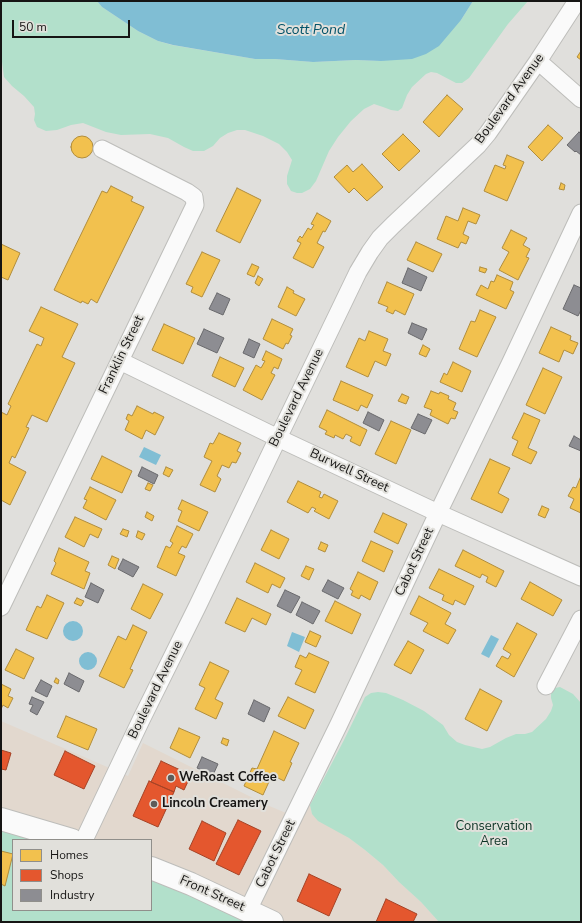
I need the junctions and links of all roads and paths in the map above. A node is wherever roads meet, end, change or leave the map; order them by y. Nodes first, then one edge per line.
1 (577, 1) edge
2 (538, 61) junction
3 (581, 99) edge
4 (102, 149) dead end
5 (581, 213) edge
6 (120, 361) junction
7 (278, 438) junction
8 (438, 513) junction
9 (581, 578) edge
10 (1, 606) edge
11 (581, 619) edge
12 (546, 686) dead end
13 (1, 820) edge
14 (68, 839) edge
15 (84, 839) edge
16 (152, 868) edge
17 (248, 910) junction
18 (272, 922) edge

1 - 2 street, Boulevard Avenue
2 - 3 street
2 - 7 street, Boulevard Avenue
4 - 6 street, Franklin Street
5 - 8 street, Cabot Street
6 - 7 street, Burwell Street
6 - 10 street, Franklin Street
7 - 8 street, Burwell Street
7 - 15 street, Boulevard Avenue
8 - 9 street, Burwell Street
8 - 17 street, Cabot Street
11 - 12 street
13 - 14 main road
16 - 17 main road, Front Street
17 - 18 main road, Front Street

